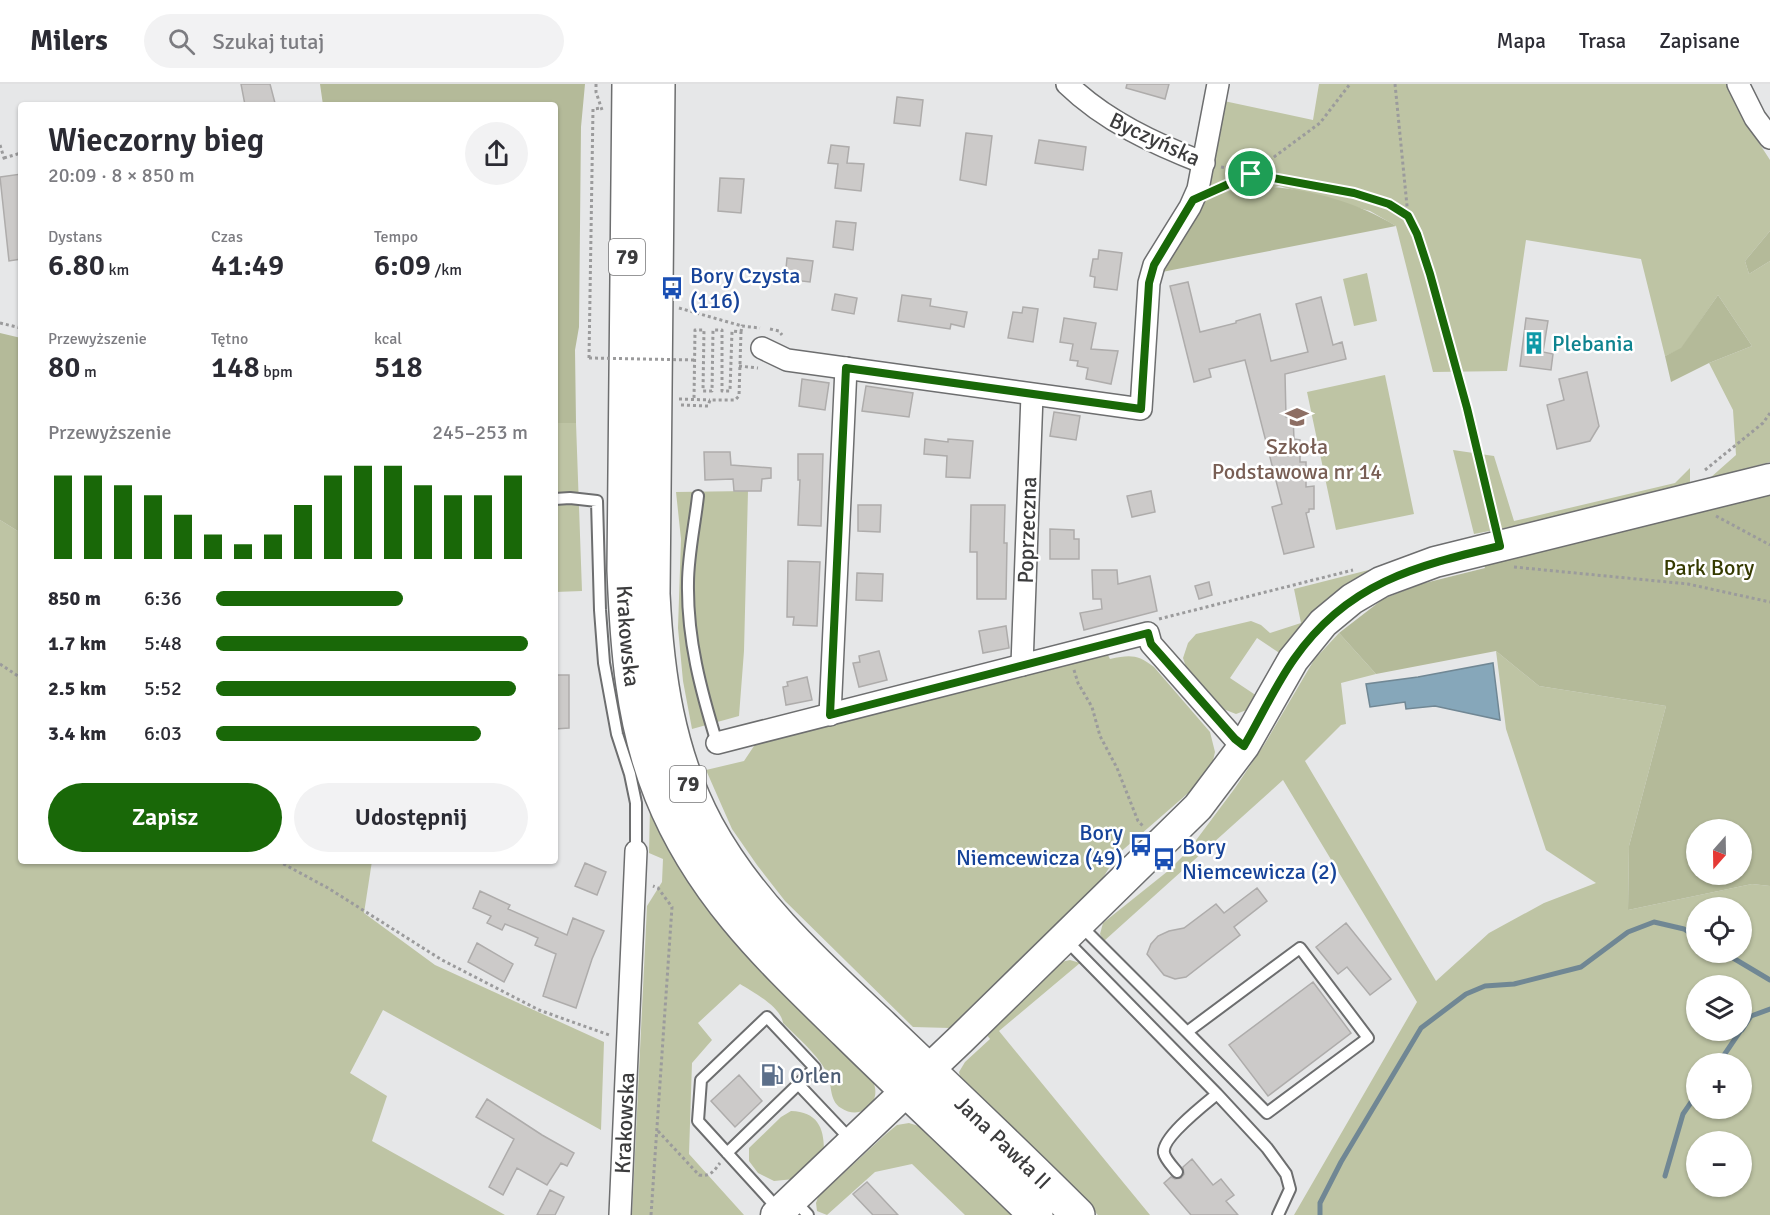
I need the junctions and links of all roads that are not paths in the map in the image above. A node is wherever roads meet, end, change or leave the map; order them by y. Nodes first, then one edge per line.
1 (629, 84) edge
2 (658, 84) edge
3 (1067, 84) edge
4 (1218, 84) edge
5 (1738, 84) edge
6 (1770, 138) edge
7 (1204, 163) junction
8 (762, 348) dead end
9 (846, 368) junction
10 (1032, 395) junction
11 (1770, 479) edge
12 (698, 496) dead end
13 (558, 499) edge
14 (1022, 664) junction
15 (830, 715) junction
16 (717, 743) joint
17 (1244, 746) junction
18 (636, 852) joint
19 (1071, 931) junction
20 (1187, 1032) junction
21 (918, 1081) junction
22 (798, 1084) junction
23 (1217, 1094) junction
24 (853, 1142) junction
25 (727, 1154) junction
26 (1177, 1172) dead end
27 (789, 1210) edge
28 (620, 1215) edge
29 (1036, 1215) edge
30 (1078, 1215) edge
31 (1278, 1215) edge

1 - 21 main road, Krakowska / 79
2 - 21 main road, Krakowska / 79
3 - 7 street, Byczyńska
4 - 7 street
5 - 6 street
7 - 10 street
8 - 9 street
9 - 10 street
9 - 15 street
10 - 14 street, Poprzeczna
11 - 17 street
12 - 16 lane
13 - 18 lane
14 - 15 street
14 - 17 street
15 - 16 street
17 - 19 street
18 - 28 street, Krakowska
19 - 20 lane
19 - 21 street
19 - 23 lane
20 - 20 lane
21 - 24 street
21 - 29 main road, Jana Pawła II / 79
21 - 30 main road, Jana Pawła II / 79
22 - 24 lane
22 - 25 lane
22 - 25 lane
23 - 26 lane
23 - 31 lane
24 - 27 street
25 - 27 lane

